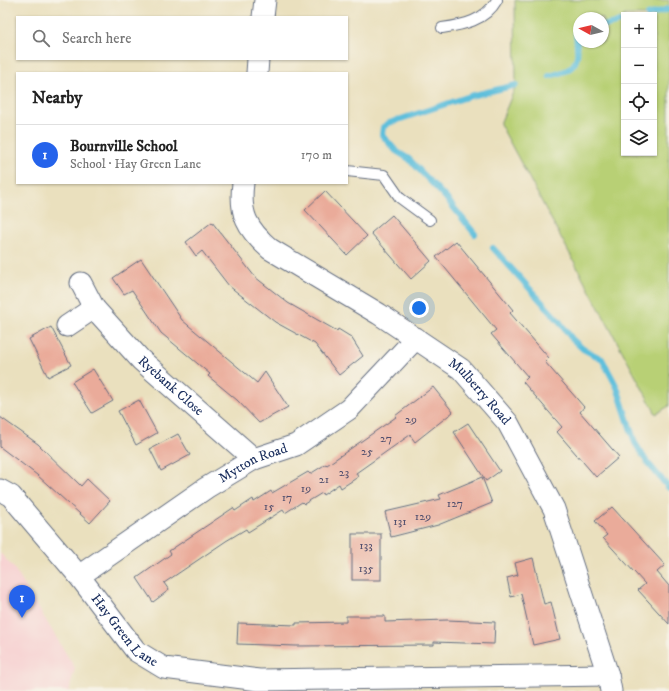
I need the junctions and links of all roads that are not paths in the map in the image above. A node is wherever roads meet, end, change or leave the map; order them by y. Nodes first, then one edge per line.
1 (265, 0) edge
2 (497, 0) edge
3 (263, 16) edge
4 (442, 28) dead end
5 (258, 60) edge
6 (257, 72) edge
7 (348, 171) edge
8 (243, 184) edge
9 (430, 220) dead end
10 (81, 283) dead end
11 (94, 308) junction
12 (67, 326) dead end
13 (416, 338) junction
14 (254, 459) junction
15 (0, 490) edge
16 (79, 576) junction
17 (610, 683) edge

1 - 3 street
2 - 4 lane
5 - 6 street
7 - 9 lane
8 - 13 street, Mulberry Road
10 - 11 street, Ryebank Close
11 - 12 street
11 - 14 street, Ryebank Close
13 - 14 street, Mytton Road
13 - 17 street, Mulberry Road
14 - 16 street, Mytton Road
15 - 16 street, Hay Green Lane
16 - 17 street, Hay Green Lane

